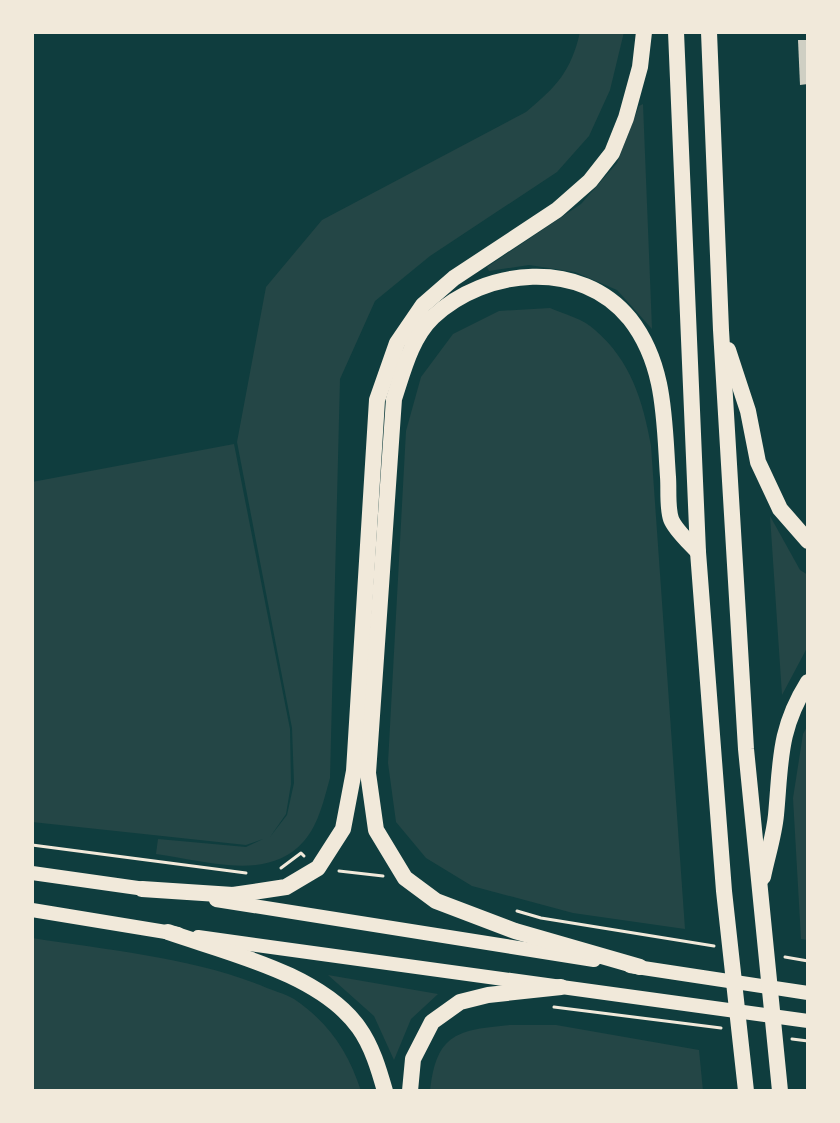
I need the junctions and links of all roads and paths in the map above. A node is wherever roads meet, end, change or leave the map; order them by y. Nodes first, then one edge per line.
1 (644, 32) edge
2 (676, 32) edge
3 (709, 32) edge
4 (721, 330) junction
5 (808, 541) edge
6 (698, 552) junction
7 (808, 682) edge
8 (32, 845) edge
9 (318, 868) junction
10 (269, 871) dead end
11 (32, 873) edge
12 (247, 873) dead end
13 (405, 878) junction
14 (142, 889) junction
15 (759, 893) junction
16 (32, 910) edge
17 (517, 911) dead end
18 (168, 932) junction
19 (641, 935) dead end
20 (640, 967) junction
21 (561, 987) junction
22 (808, 993) edge
23 (544, 1006) dead end
24 (652, 1018) dead end
25 (808, 1021) edge
26 (385, 1091) edge
27 (410, 1091) edge
28 (746, 1091) edge
29 (780, 1091) edge

1 - 9 highway
2 - 6 highway
3 - 4 highway
4 - 5 highway
4 - 15 highway
6 - 13 highway
6 - 28 highway
7 - 15 highway
8 - 12 path
9 - 10 path
9 - 13 path
9 - 14 highway
11 - 14 highway
13 - 20 highway
14 - 20 highway
15 - 29 highway
16 - 18 highway
17 - 19 path
18 - 21 highway
18 - 26 highway
20 - 22 highway
21 - 25 highway
21 - 27 highway
23 - 24 path

